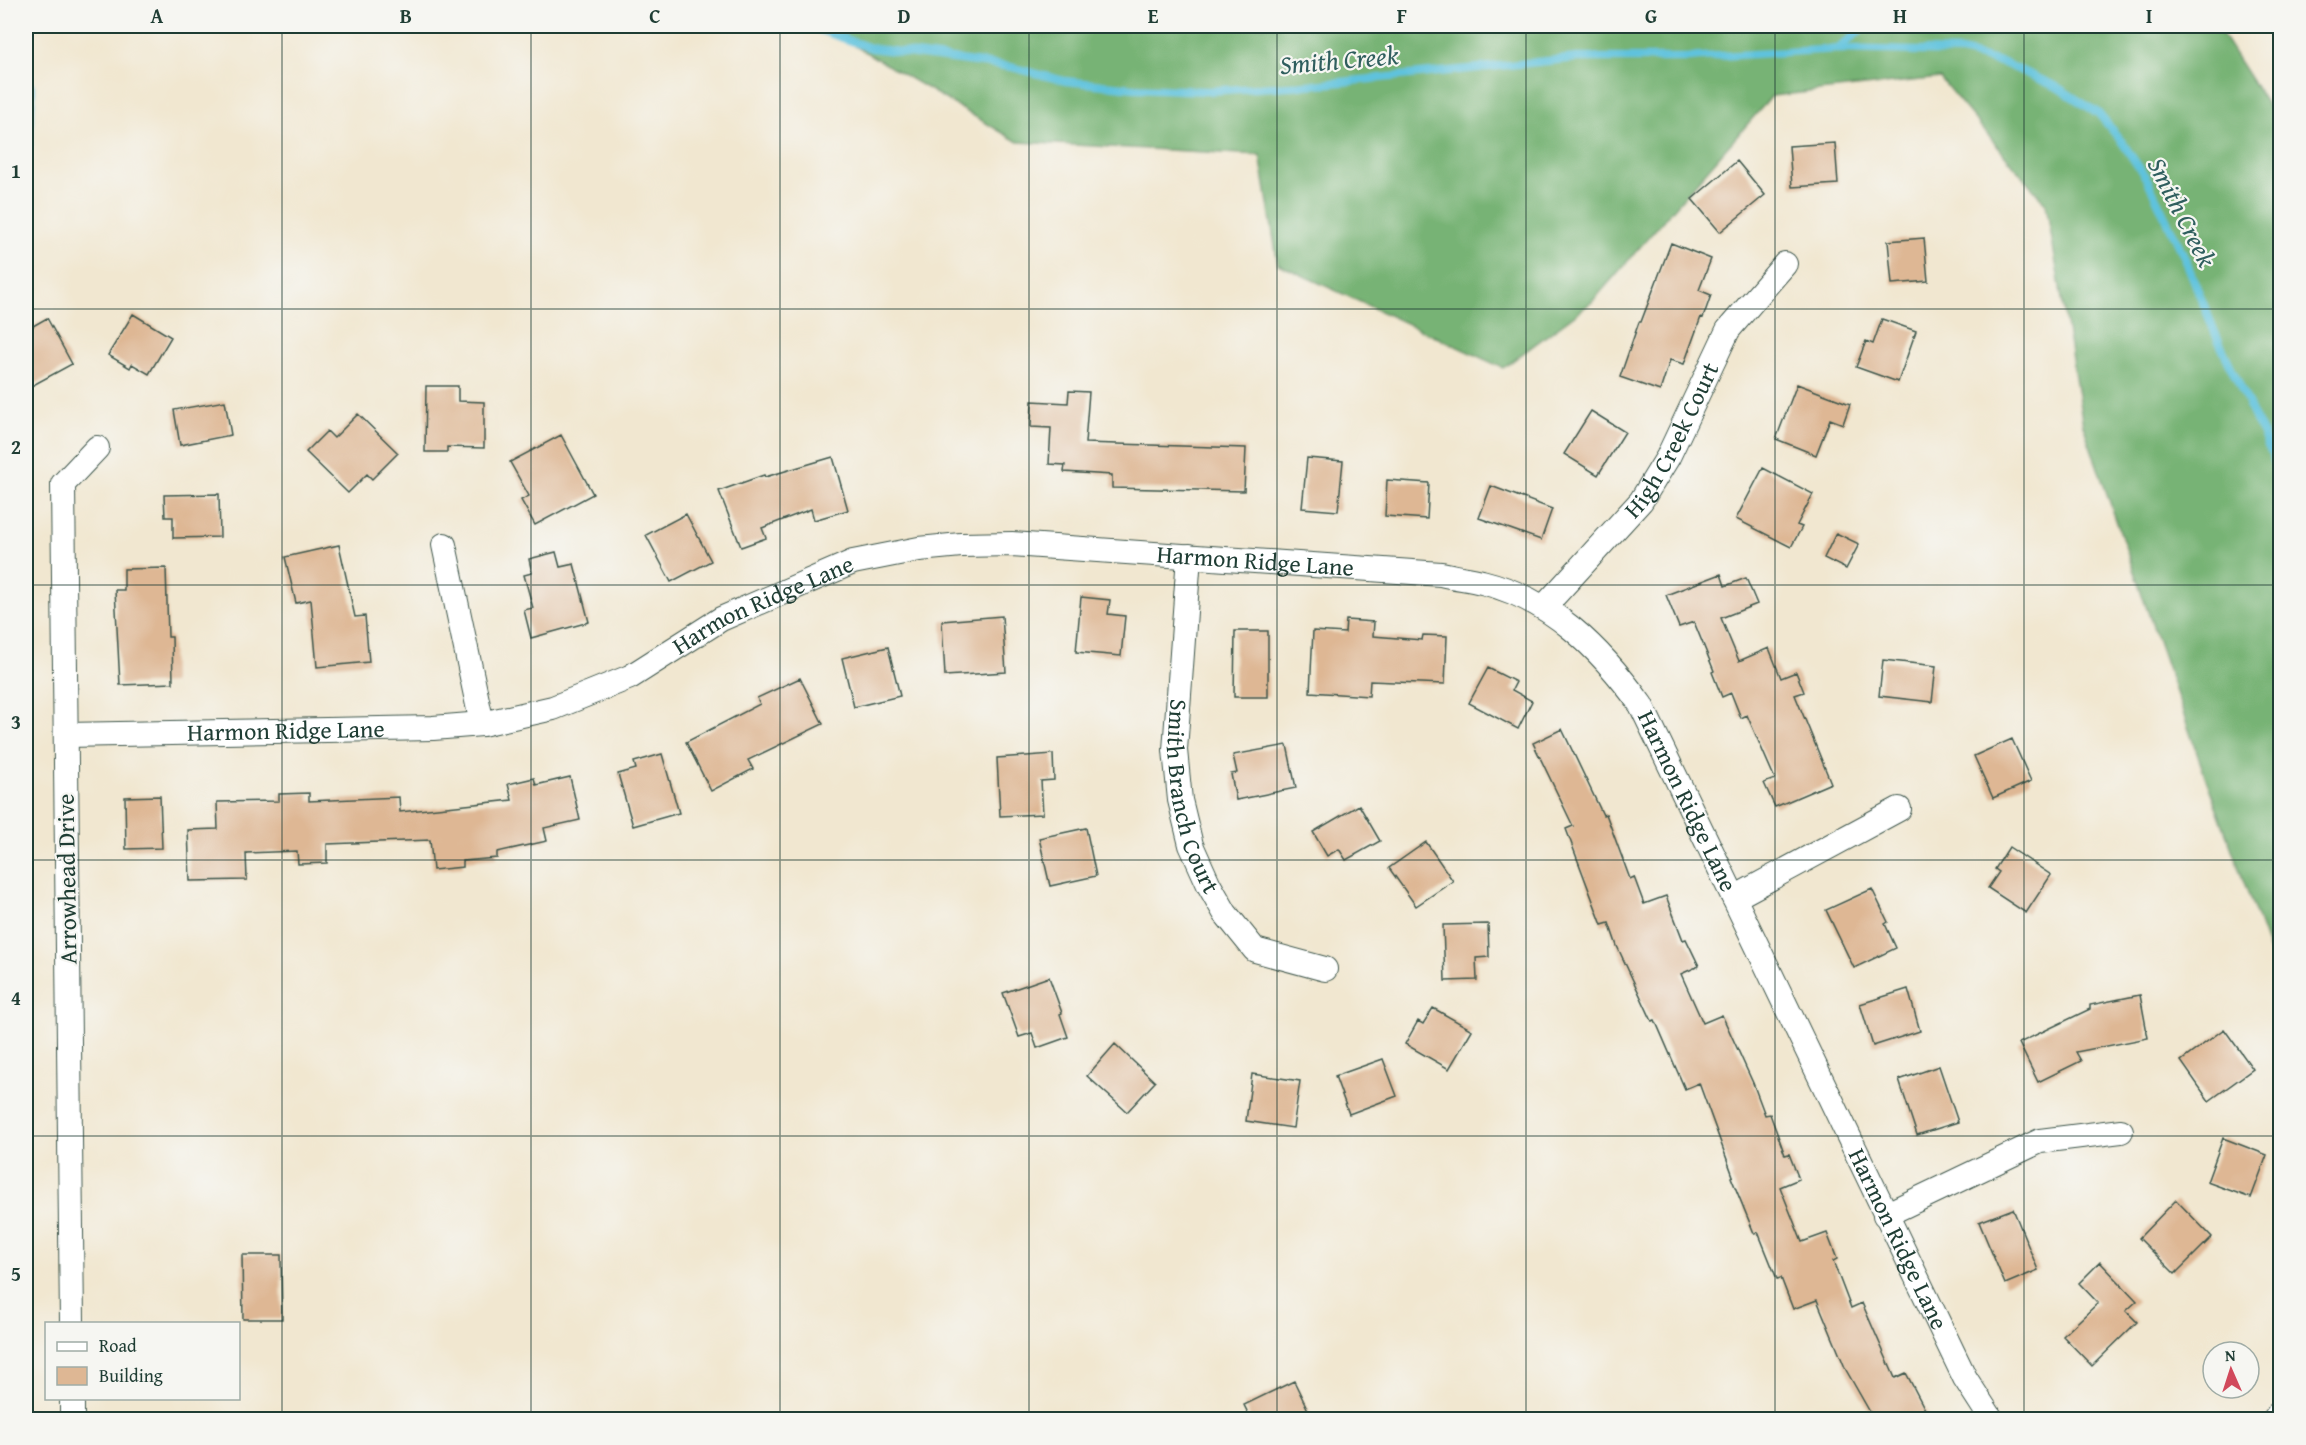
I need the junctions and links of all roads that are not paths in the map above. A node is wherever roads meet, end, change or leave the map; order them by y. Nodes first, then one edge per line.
1 (1785, 264) dead end
2 (98, 448) dead end
3 (444, 545) dead end
4 (1189, 556) junction
5 (1544, 607) junction
6 (482, 724) junction
7 (66, 735) junction
8 (1899, 809) dead end
9 (1734, 898) junction
10 (1325, 969) dead end
11 (2121, 1131) dead end
12 (1885, 1215) junction
13 (72, 1322) edge
14 (72, 1400) edge
15 (2280, 1412) edge
16 (72, 1419) edge
17 (1992, 1419) edge
18 (2274, 1419) edge

1 - 5 street, High Creek Court
2 - 7 street, Arrowhead Drive
3 - 6 street
4 - 5 street, Harmon Ridge Lane
4 - 6 street, Harmon Ridge Lane
4 - 10 street, Smith Branch Court
5 - 9 street, Harmon Ridge Lane
6 - 7 street, Harmon Ridge Lane
7 - 13 street, Arrowhead Drive
8 - 9 street
9 - 12 street, Harmon Ridge Lane
11 - 12 street
12 - 17 street, Harmon Ridge Lane
14 - 16 street
15 - 18 street

